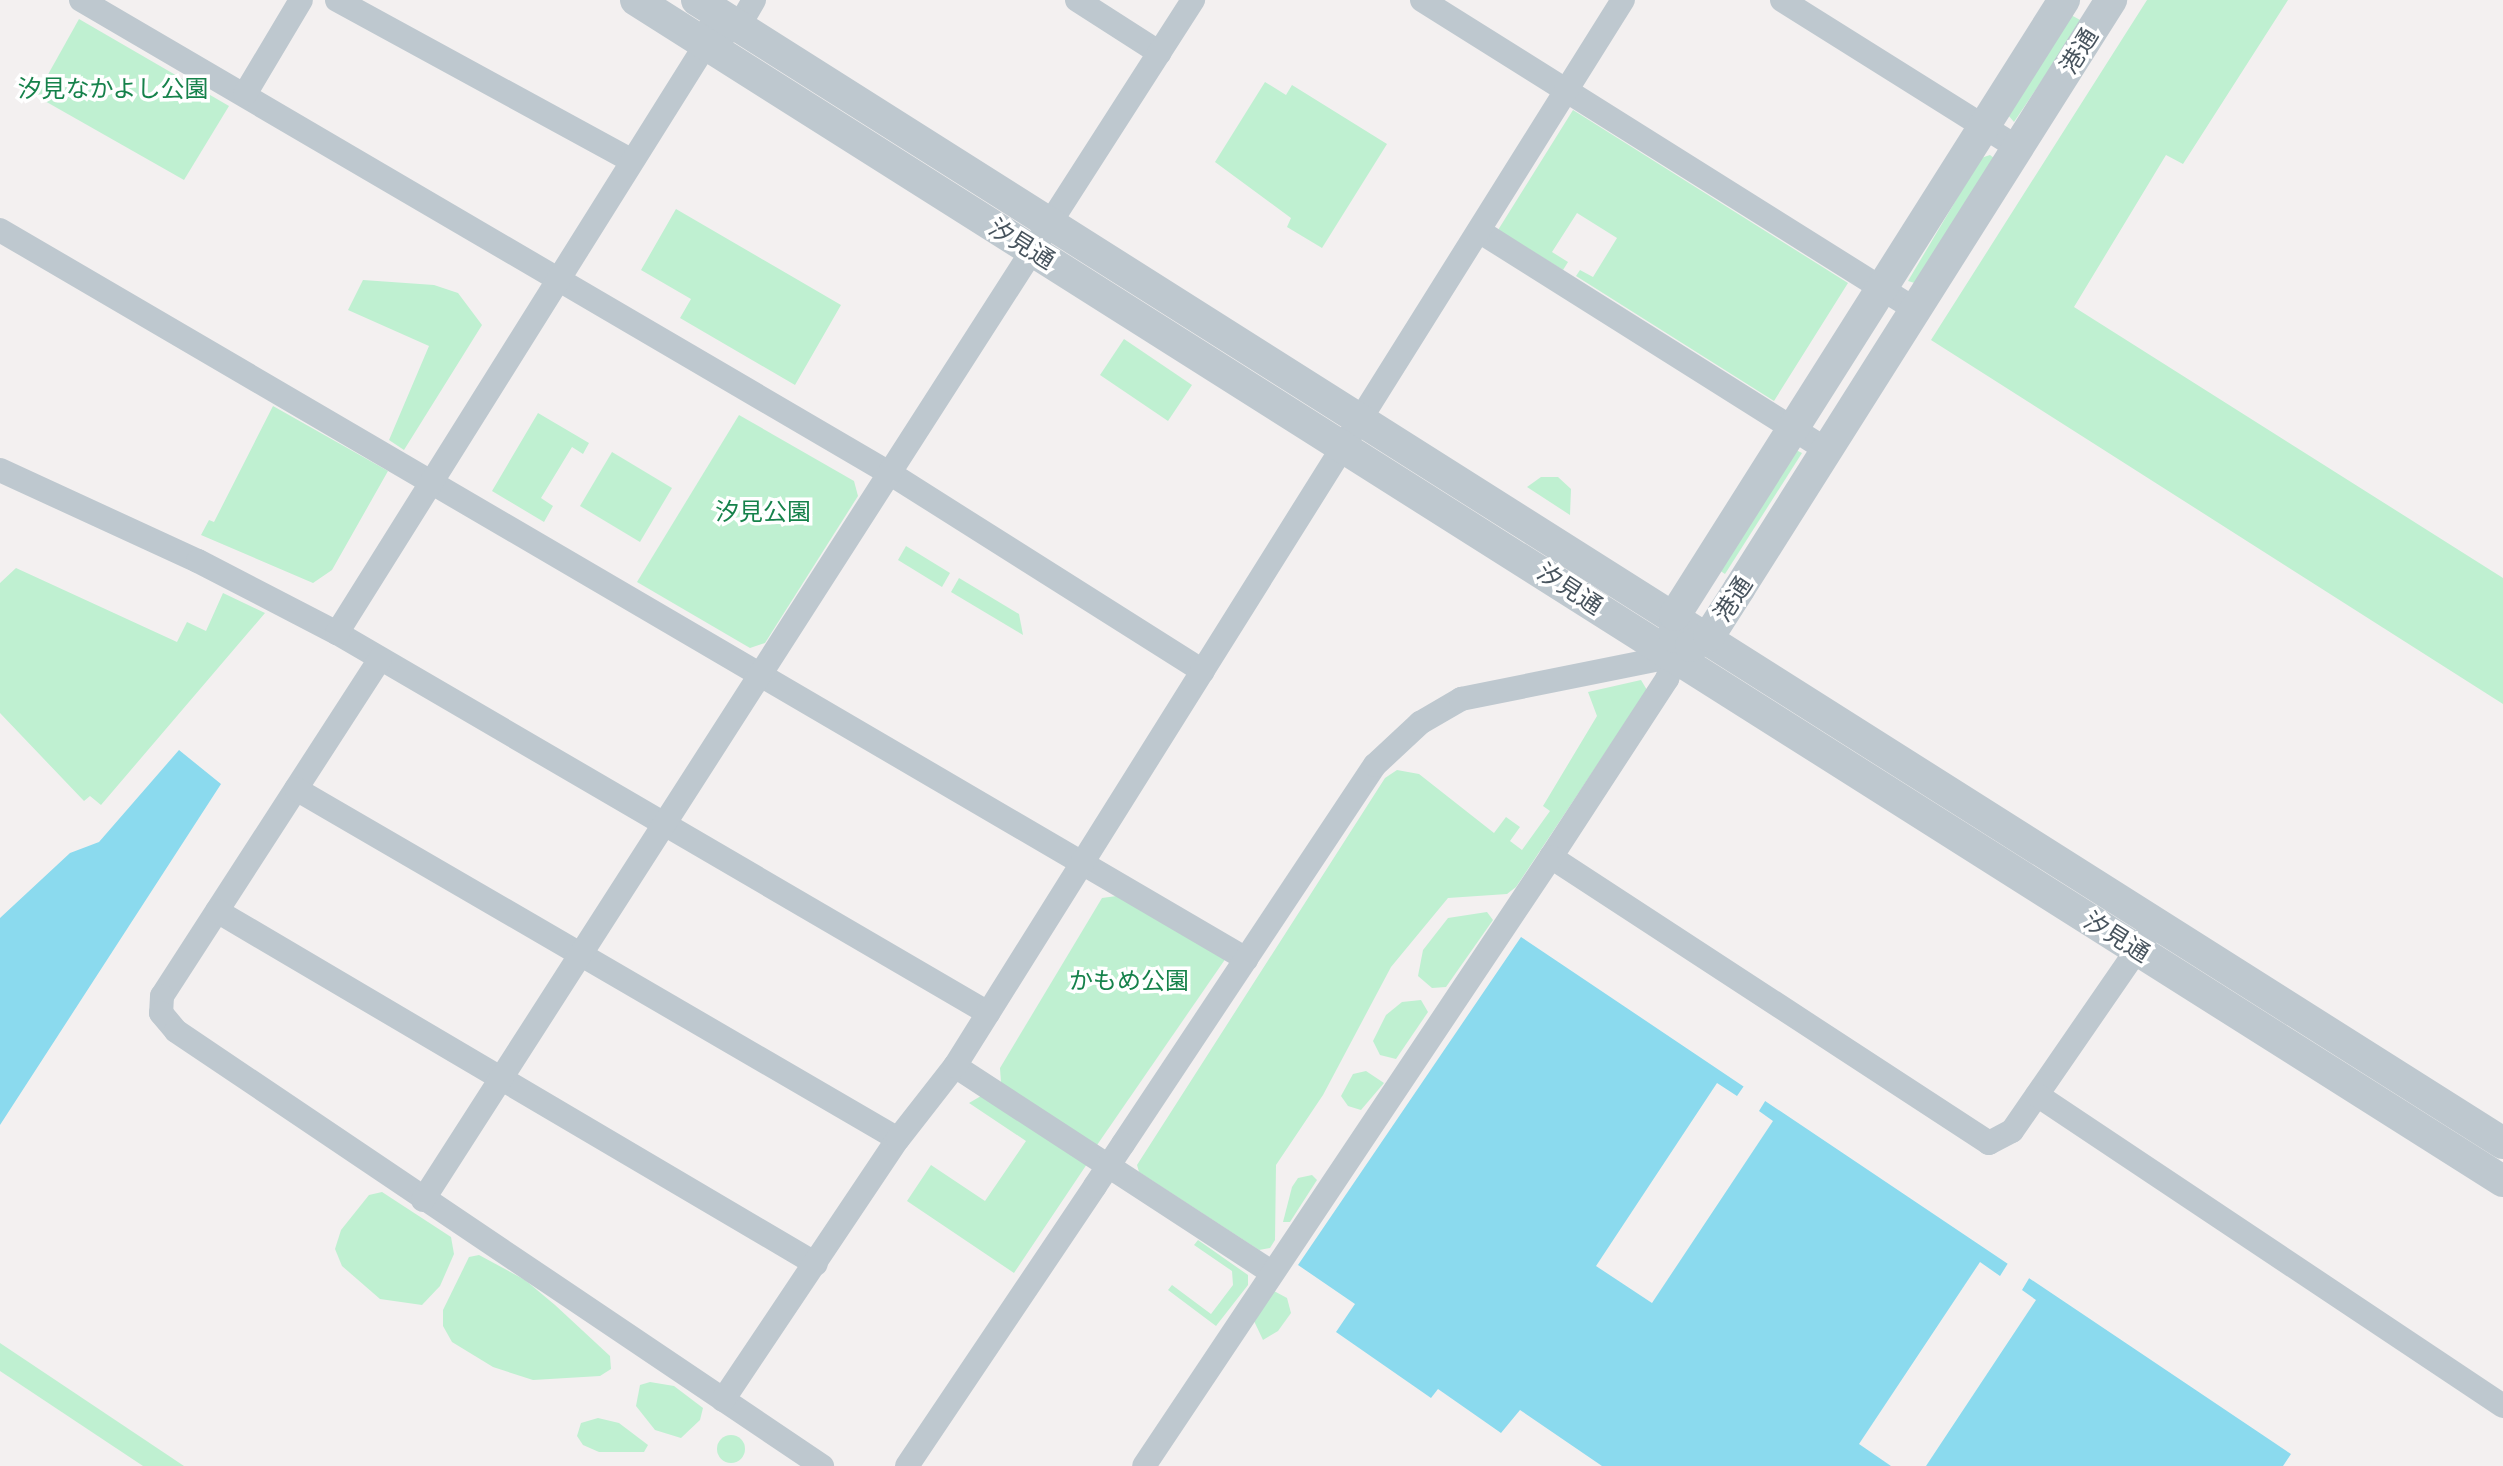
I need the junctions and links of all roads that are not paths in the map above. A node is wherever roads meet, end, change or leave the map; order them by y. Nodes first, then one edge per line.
1 (81, 0) edge
2 (301, 0) edge
3 (337, 0) edge
4 (636, 0) edge
5 (1077, 0) edge
6 (1193, 0) edge
7 (1422, 0) edge
8 (1623, 0) edge
9 (1782, 0) edge
10 (2064, 0) edge
11 (2105, 2) edge
12 (708, 3) edge
13 (747, 13) edge
14 (706, 44) junction
15 (1160, 53) junction
16 (1567, 91) junction
17 (245, 94) junction
18 (1984, 126) junction
19 (2018, 148) junction
20 (632, 161) junction
21 (1052, 224) junction
22 (0, 230) edge
23 (1479, 231) junction
24 (1034, 252) junction
25 (560, 277) junction
26 (1883, 289) junction
27 (1916, 310) junction
28 (1361, 418) junction
29 (1795, 429) junction
30 (1344, 445) junction
31 (1827, 450) junction
32 (0, 470) edge
33 (891, 474) junction
34 (431, 482) junction
35 (1675, 615) junction
36 (337, 633) junction
37 (1709, 636) junction
38 (1675, 656) junction
39 (380, 659) junction
40 (1203, 671) junction
41 (761, 675) junction
42 (296, 789) junction
43 (665, 825) junction
44 (1551, 857) junction
45 (1082, 863) junction
46 (217, 911) junction
47 (2156, 922) junction
48 (2137, 949) junction
49 (581, 955) junction
50 (1246, 959) junction
51 (988, 1013) junction
52 (955, 1066) junction
53 (501, 1079) junction
54 (2037, 1095) junction
55 (898, 1139) junction
56 (2503, 1143) edge
57 (2503, 1181) edge
58 (423, 1200) junction
59 (816, 1264) junction
60 (1271, 1272) junction
61 (723, 1400) junction
62 (2503, 1406) edge
63 (822, 1466) edge
64 (907, 1466) edge
65 (1144, 1466) edge

1 - 17 street
2 - 17 street
3 - 20 street
4 - 14 street, 汐見通
5 - 15 street
6 - 15 street
7 - 16 street
8 - 16 street
9 - 18 street
10 - 18 street, 港通
11 - 19 street, 港通
12 - 13 street, 汐見通
12 - 14 street
13 - 14 street
13 - 21 street, 汐見通
14 - 20 street
14 - 24 street, 汐見通
15 - 21 street
16 - 23 street
16 - 26 street
17 - 25 street
18 - 19 street
18 - 26 street, 港通
19 - 27 street, 港通
20 - 25 street
21 - 24 street
21 - 28 street, 汐見通
22 - 34 street
23 - 28 street
23 - 29 street
24 - 30 street, 汐見通
24 - 33 street
25 - 33 street
25 - 34 street
26 - 27 street
26 - 29 street, 港通
27 - 31 street, 港通
28 - 30 street
28 - 35 street, 汐見通
29 - 31 street
29 - 35 street, 港通
30 - 38 street, 汐見通
30 - 40 street
31 - 37 street, 港通
32 - 36 street
33 - 40 street
33 - 41 street
34 - 36 street
34 - 41 street
35 - 37 street, 汐見通
35 - 38 street, 港通
36 - 39 street
37 - 38 street, 港通
37 - 47 street, 汐見通
38 - 44 street
38 - 48 street, 汐見通
38 - 50 street
39 - 42 street
39 - 43 street
40 - 45 street
41 - 43 street
41 - 45 street
42 - 46 street
42 - 49 street
43 - 49 street
43 - 51 street
44 - 54 street
44 - 60 street
45 - 50 street
45 - 51 street
46 - 53 street
46 - 58 street
47 - 48 street
47 - 56 street, 汐見通
48 - 54 street
48 - 57 street, 汐見通
49 - 53 street
49 - 55 street
50 - 64 street, bridge
51 - 52 street
52 - 55 street
52 - 60 street
53 - 58 street
53 - 59 street
54 - 62 street
55 - 59 street
58 - 61 street
59 - 61 street
60 - 65 street
61 - 63 street

